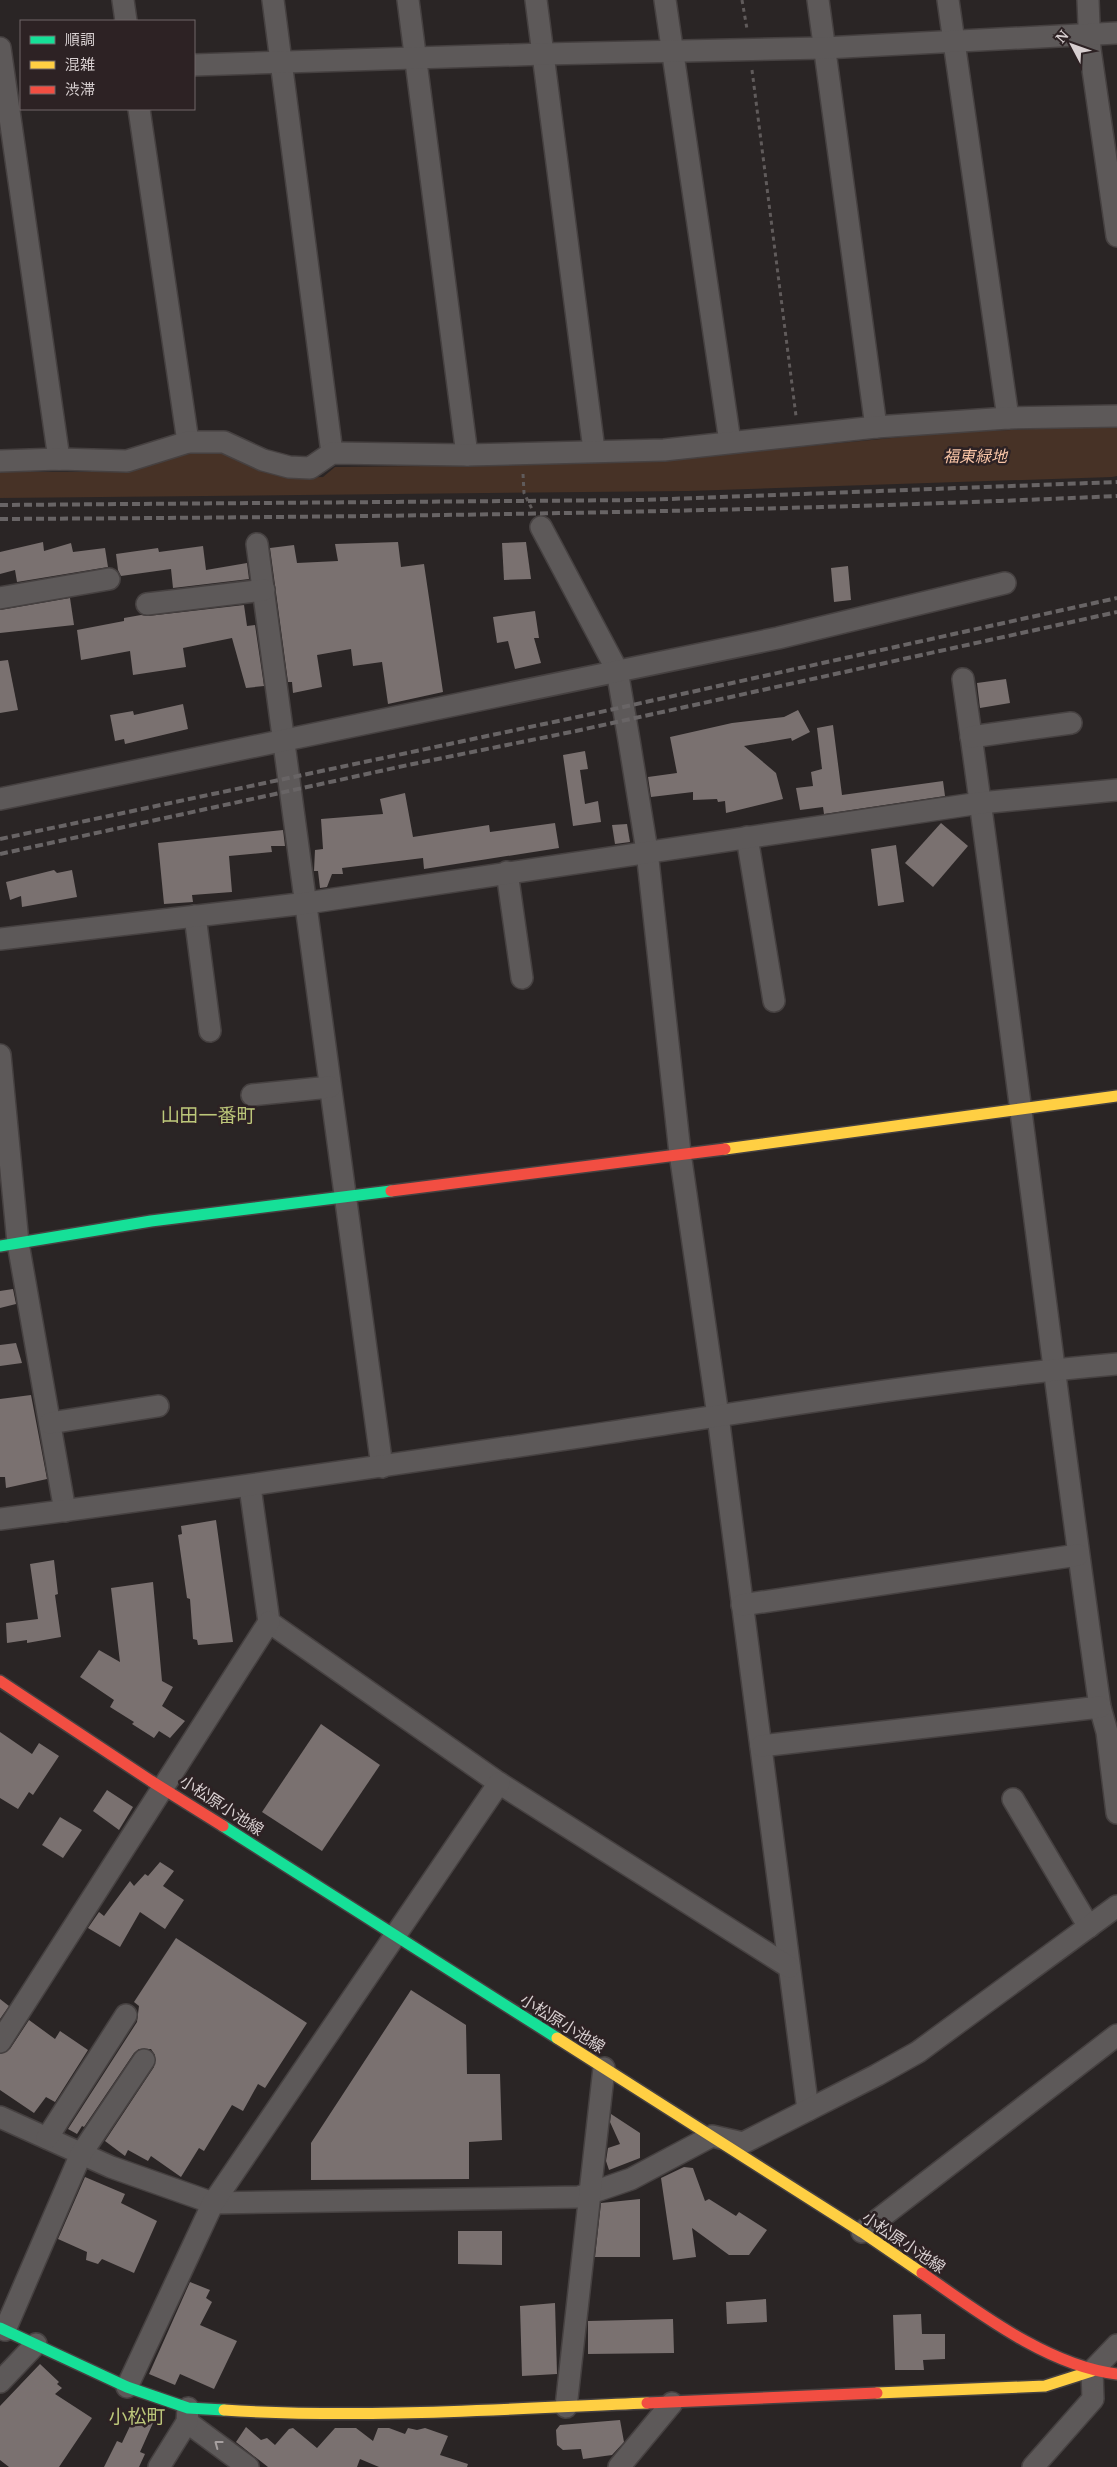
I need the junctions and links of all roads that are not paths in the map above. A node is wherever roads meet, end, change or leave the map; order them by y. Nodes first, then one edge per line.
1 (123, 0) edge
2 (273, 0) edge
3 (408, 0) edge
4 (536, 0) edge
5 (665, 0) edge
6 (818, 0) edge
7 (948, 0) edge
8 (1088, 0) edge
9 (126, 20) edge
10 (1117, 33) edge
11 (1089, 34) junction
12 (954, 41) junction
13 (0, 48) edge
14 (824, 48) junction
15 (672, 52) junction
16 (544, 54) junction
17 (417, 57) junction
18 (282, 63) junction
19 (195, 65) edge
20 (8, 69) edge
21 (139, 110) edge
22 (1117, 236) edge
23 (1117, 416) edge
24 (1008, 418) junction
25 (876, 427) junction
26 (188, 442) junction
27 (730, 442) junction
28 (594, 450) junction
29 (332, 453) junction
30 (467, 455) junction
31 (60, 459) junction
32 (0, 460) edge
33 (541, 527) dead end
34 (257, 544) dead end
35 (109, 579) dead end
36 (1005, 582) dead end
37 (264, 590) junction
38 (0, 598) edge
39 (147, 604) dead end
40 (617, 670) junction
41 (963, 679) dead end
42 (1071, 723) dead end
43 (971, 737) junction
44 (284, 738) junction
45 (1117, 790) edge
46 (0, 799) edge
47 (980, 803) junction
48 (747, 836) junction
49 (647, 851) junction
50 (507, 872) junction
51 (307, 903) junction
52 (195, 916) junction
53 (0, 939) edge
54 (522, 978) dead end
55 (774, 1001) dead end
56 (210, 1031) dead end
57 (0, 1055) edge
58 (330, 1087) junction
59 (252, 1096) dead end
60 (1117, 1096) edge
61 (1021, 1108) junction
62 (3, 1116) edge
63 (680, 1153) junction
64 (344, 1196) junction
65 (9, 1245) edge
66 (1117, 1364) edge
67 (1056, 1369) junction
68 (158, 1406) dead end
69 (718, 1416) junction
70 (50, 1422) junction
71 (382, 1467) junction
72 (250, 1487) junction
73 (65, 1511) junction
74 (0, 1519) edge
75 (1078, 1555) junction
76 (742, 1605) junction
77 (269, 1622) junction
78 (0, 1681) edge
79 (1100, 1707) junction
80 (1112, 1731) edge
81 (761, 1746) junction
82 (499, 1783) junction
83 (163, 1787) junction
84 (1014, 1800) dead end
85 (1117, 1813) edge
86 (1117, 1906) edge
87 (1089, 1927) junction
88 (394, 1935) junction
89 (790, 1966) junction
90 (126, 2015) dead end
91 (1117, 2035) edge
92 (1, 2040) edge
93 (144, 2060) dead end
94 (604, 2068) junction
95 (808, 2110) junction
96 (0, 2117) edge
97 (712, 2136) junction
98 (46, 2138) junction
99 (81, 2154) junction
100 (589, 2193) junction
101 (213, 2203) junction
102 (862, 2232) junction
103 (2, 2329) edge
104 (36, 2344) junction
105 (1117, 2345) edge
106 (1092, 2371) junction
107 (1117, 2374) edge
108 (0, 2382) edge
109 (127, 2387) junction
110 (672, 2403) junction
111 (566, 2407) junction
112 (188, 2415) junction
113 (625, 2465) edge
114 (159, 2467) edge
115 (248, 2467) edge
116 (1033, 2467) edge

1 - 9 street
2 - 18 street
3 - 17 street
4 - 16 street
5 - 15 street
6 - 14 street
7 - 12 street
8 - 11 street
10 - 11 street
11 - 12 street
11 - 22 street
12 - 14 street
12 - 24 street
13 - 20 street
14 - 15 street
14 - 25 street
15 - 16 street
15 - 27 street
16 - 17 street
16 - 28 street
17 - 18 street
17 - 30 street
18 - 19 street
18 - 29 street
20 - 31 street
21 - 26 street
23 - 24 street
24 - 25 street
25 - 27 street
26 - 29 street
26 - 31 street
27 - 28 street
28 - 30 street
29 - 30 street
31 - 32 street
33 - 40 street
34 - 37 street
35 - 38 street
36 - 40 street
37 - 39 street
37 - 44 street
40 - 44 street
40 - 49 street
41 - 43 street
42 - 43 street
43 - 47 street
44 - 46 street
44 - 51 street
45 - 47 street
47 - 48 street
47 - 61 street
48 - 49 street
48 - 55 street
49 - 50 street
49 - 63 street
50 - 51 street
50 - 54 street
51 - 52 street
51 - 58 street
52 - 53 street
52 - 56 street
57 - 62 street
58 - 59 street
58 - 64 street
60 - 61 street
61 - 63 street
61 - 67 street
62 - 65 street
63 - 64 street
63 - 69 street
64 - 65 street
64 - 71 street
65 - 70 street
66 - 67 street
67 - 69 street
67 - 75 street
68 - 70 street
69 - 71 street
69 - 76 street
70 - 73 street
71 - 72 street
72 - 73 street
72 - 77 street
73 - 74 street
75 - 76 street
75 - 79 street
76 - 81 street
77 - 82 street
77 - 83 street
78 - 83 street, 小松原小池線
79 - 80 street
79 - 81 street
80 - 85 street
81 - 89 street
82 - 88 street
82 - 89 street
83 - 88 street, 小松原小池線
83 - 92 street
84 - 87 street
86 - 87 street
87 - 95 street
88 - 94 street, 小松原小池線
88 - 101 street
89 - 95 street
90 - 98 street
91 - 102 street
93 - 99 street
94 - 97 street, 小松原小池線
94 - 100 street
95 - 97 street
96 - 98 street
97 - 100 street
97 - 102 street, 小松原小池線
98 - 99 street
99 - 101 street
99 - 103 street
100 - 101 street
100 - 111 street
101 - 109 street
102 - 106 street, 小松原小池線
103 - 104 street
104 - 108 street
104 - 109 street
105 - 106 street
106 - 107 street, 小松原小池線
106 - 110 street
106 - 116 street
109 - 112 street
110 - 111 street
110 - 113 street
111 - 112 street
112 - 114 street
115 -> 112 street

